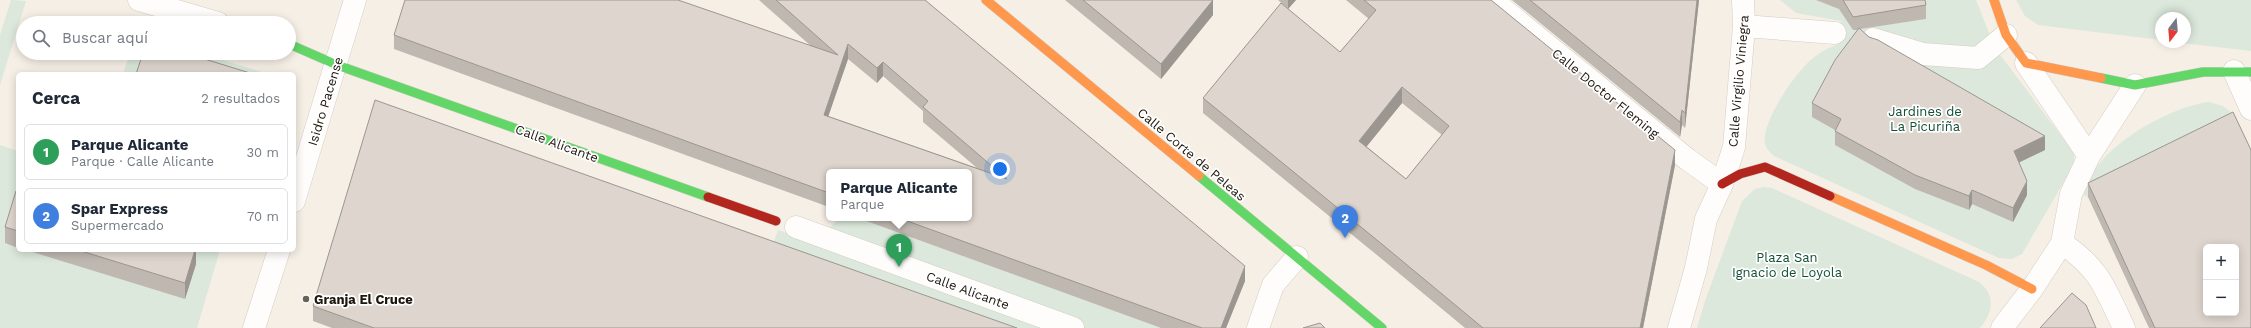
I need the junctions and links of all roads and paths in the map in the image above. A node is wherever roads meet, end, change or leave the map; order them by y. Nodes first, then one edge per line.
1 (138, 0) edge
2 (355, 0) edge
3 (986, 0) edge
4 (1492, 0) edge
5 (1743, 0) edge
6 (1994, 0) edge
7 (194, 16) edge
8 (1744, 26) junction
9 (1835, 33) dead end
10 (2006, 35) junction
11 (1873, 39) edge
12 (296, 47) edge
13 (2026, 64) junction
14 (337, 65) junction
15 (2242, 72) edge
16 (2135, 85) junction
17 (2251, 109) edge
18 (2089, 156) junction
19 (1722, 184) junction
20 (296, 195) edge
21 (786, 224) joint
22 (2062, 243) junction
23 (278, 252) edge
24 (1297, 257) junction
25 (2032, 289) junction
26 (254, 328) edge
27 (1073, 328) edge
28 (1258, 328) edge
29 (1382, 328) edge
30 (1679, 328) edge
31 (2002, 328) edge
32 (2124, 328) edge

1 - 7 street
2 - 14 street, Isidro Pacense
3 - 24 street, Calle Corte de Peleas
4 - 19 street, Calle Doctor Fleming
5 - 8 street, Calle Virgilio Viniegra
6 - 10 street
8 - 9 street
8 - 19 street, Calle Virgilio Viniegra
10 - 11 street
10 - 13 street
12 - 14 street, Calle Alicante
13 - 16 street
13 - 18 street
14 - 20 street, Isidro Pacense
14 - 21 street, Calle Alicante
15 - 16 street
15 - 17 street
16 - 18 street
18 - 22 street
19 - 25 street
19 - 30 street
21 - 27 street, Calle Alicante
22 - 25 street
22 - 32 street
23 - 26 street
24 - 28 street
24 - 29 street, Calle Corte de Peleas
25 - 31 street

